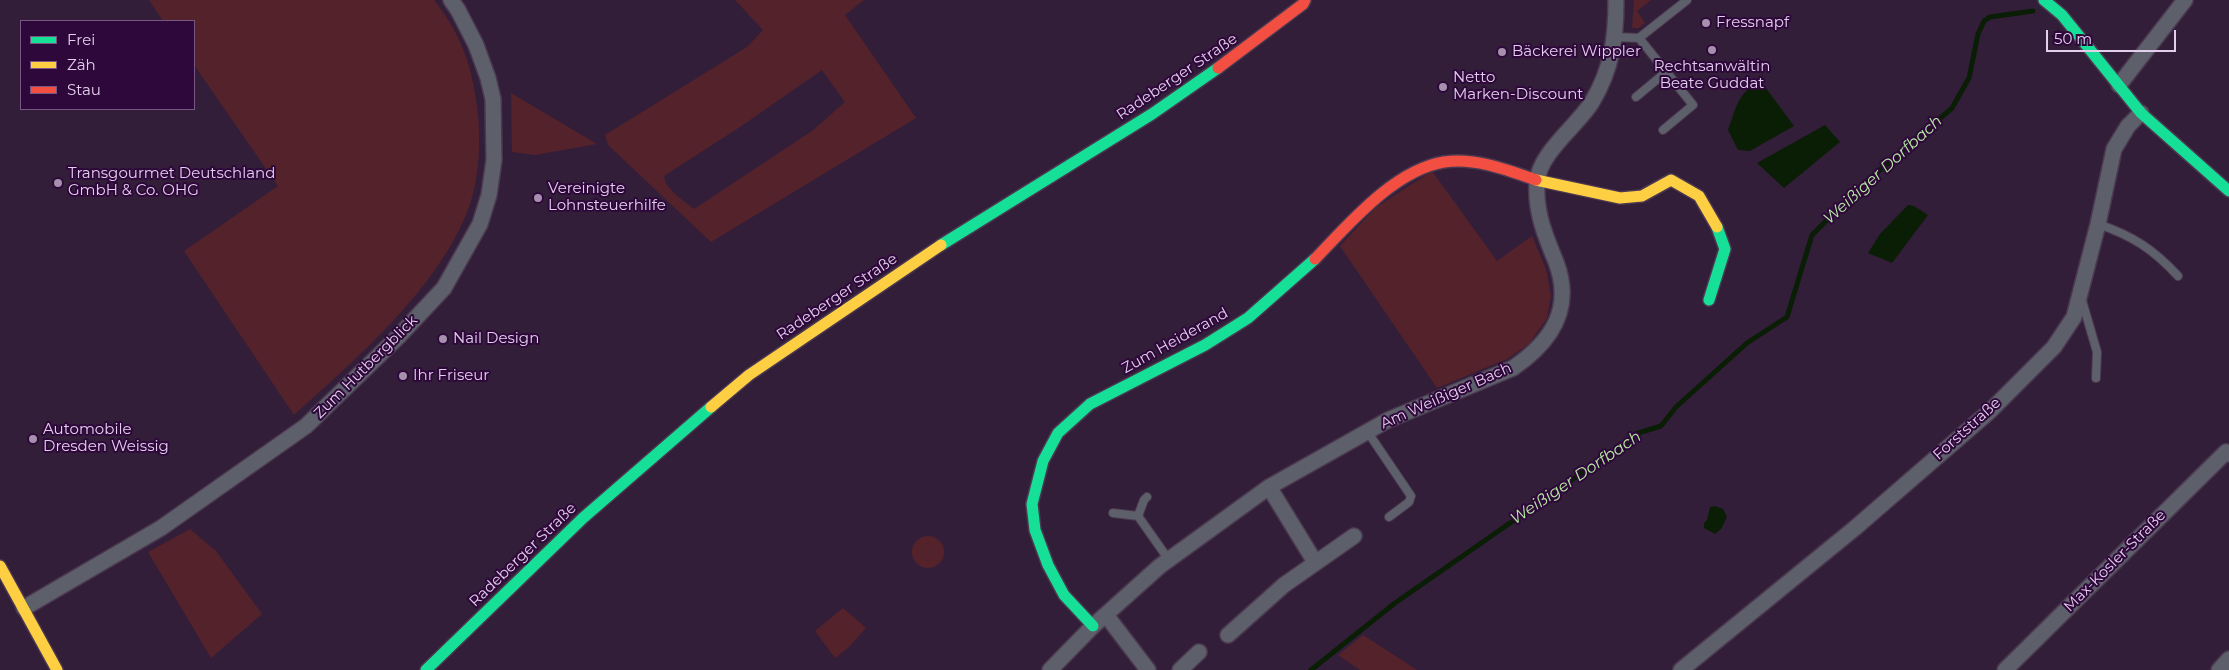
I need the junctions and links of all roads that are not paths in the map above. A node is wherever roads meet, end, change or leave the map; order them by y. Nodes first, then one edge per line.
1 (451, 0) edge
2 (1306, 0) edge
3 (1616, 0) edge
4 (1687, 0) edge
5 (2044, 0) edge
6 (2185, 0) edge
7 (1616, 37) junction
8 (1639, 38) junction
9 (1666, 72) junction
10 (2119, 85) junction
11 (1636, 96) dead end
12 (2142, 113) junction
13 (1663, 130) dead end
14 (1537, 180) junction
15 (2229, 191) edge
16 (2098, 224) junction
17 (2178, 276) dead end
18 (2080, 292) junction
19 (1709, 300) dead end
20 (2096, 378) dead end
21 (1367, 431) junction
22 (2227, 453) edge
23 (1269, 487) junction
24 (1147, 497) dead end
25 (1113, 513) dead end
26 (1138, 516) junction
27 (1389, 517) dead end
28 (1354, 536) dead end
29 (1169, 560) junction
30 (1315, 562) junction
31 (0, 566) edge
32 (24, 608) junction
33 (1106, 615) junction
34 (1093, 626) junction
35 (1228, 635) dead end
36 (1198, 652) dead end
37 (2229, 659) edge
38 (57, 670) edge
39 (426, 670) edge
40 (1050, 670) edge
41 (1148, 670) edge
42 (1180, 670) edge
43 (1681, 670) edge
44 (2005, 670) edge
45 (2219, 670) edge

1 - 32 street, Zum Hutbergblick
2 - 39 street, Radeberger Straße
3 - 7 street, Am Weißiger Bach
4 - 8 lane
5 - 10 street
6 - 10 street
7 - 8 lane
7 - 14 street, Am Weißiger Bach
8 - 9 lane
9 - 11 lane
9 - 13 lane
10 - 12 street
12 - 15 street
12 - 16 street, Forststraße
14 - 19 street, Zum Heiderand
14 - 21 street, Am Weißiger Bach
14 - 34 street, Zum Heiderand
16 - 17 lane
16 - 18 street, Forststraße
18 - 20 lane
18 - 43 street, Forststraße
21 - 23 street, Am Weißiger Bach
21 - 27 lane
22 - 44 street, Max-Kosler-Straße
23 - 29 street, Am Weißiger Bach
23 - 30 street
24 - 26 lane
25 - 26 lane
26 - 29 lane
28 - 30 street
29 - 33 street, Am Weißiger Bach
30 - 35 street
31 - 32 street
32 - 38 street
33 - 34 street, Am Weißiger Bach
33 - 41 street
34 - 40 street, Am Weißiger Bach
36 - 42 street
37 - 45 street

